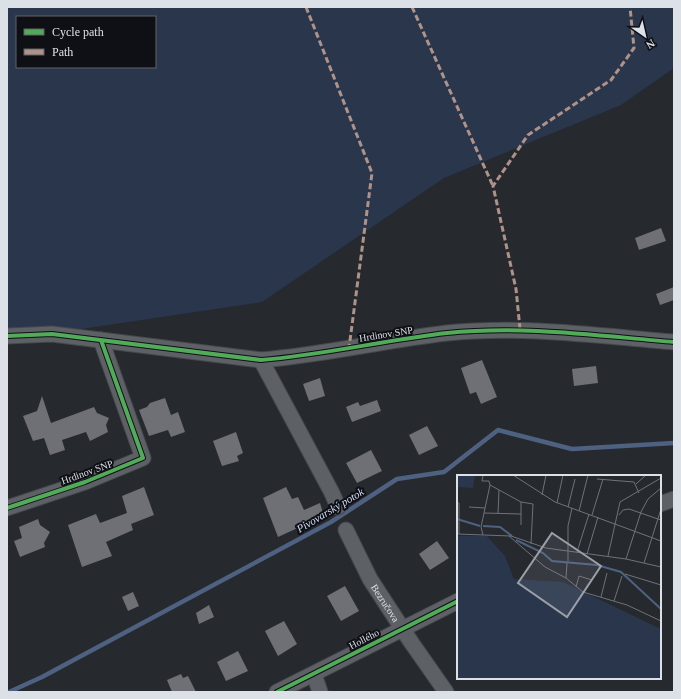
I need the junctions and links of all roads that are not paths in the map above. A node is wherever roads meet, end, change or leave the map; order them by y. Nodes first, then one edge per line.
1 (7, 336) edge
2 (101, 340) junction
3 (674, 342) edge
4 (261, 360) junction
5 (674, 499) edge
6 (661, 504) edge
7 (338, 507) dead end
8 (7, 508) edge
9 (346, 530) dead end
10 (457, 602) edge
11 (403, 629) junction
12 (314, 674) junction
13 (277, 692) edge
14 (320, 692) edge
15 (446, 692) edge

1 - 2 street, Hrdinov SNP
2 - 4 street, Hrdinov SNP
2 - 8 street, Hrdinov SNP
3 - 4 street, Hrdinov SNP
4 - 7 street
5 - 6 street
9 - 11 street, Bezručova
10 - 11 street, Hollého
11 - 12 street, Hollého
11 - 15 street, Bezručova
12 - 13 street, Hollého
12 - 14 street

